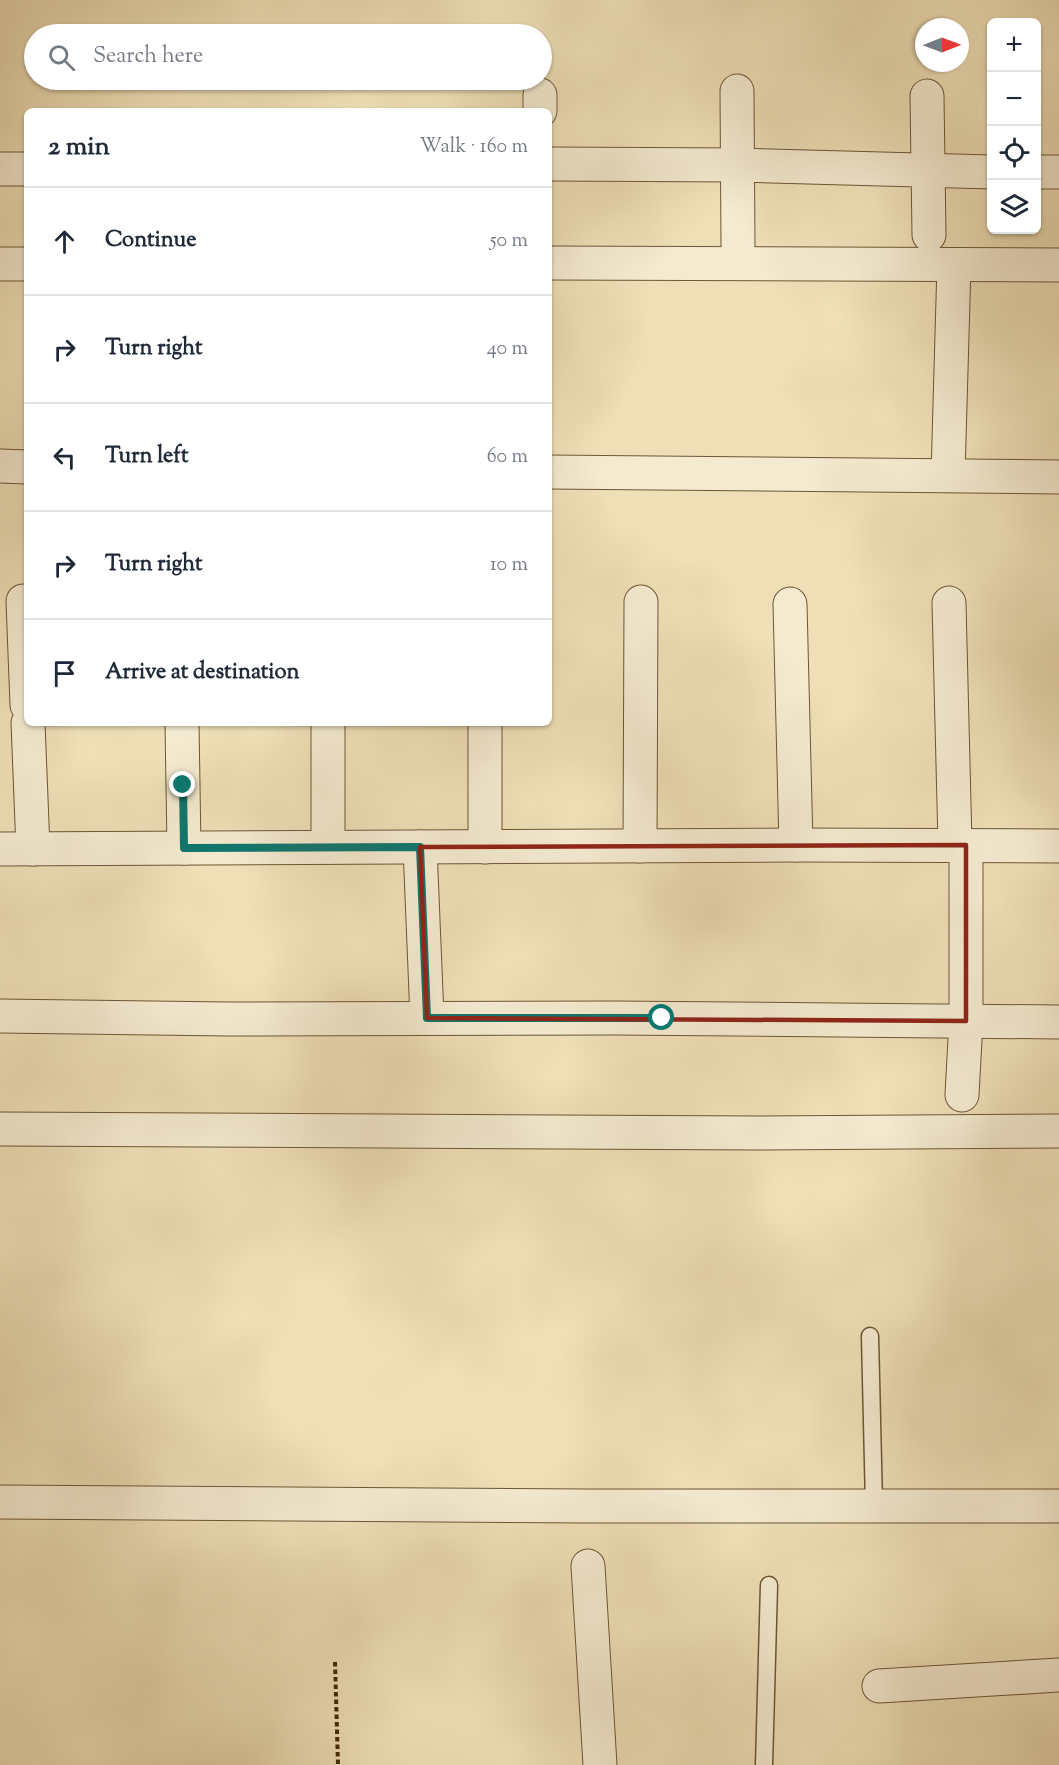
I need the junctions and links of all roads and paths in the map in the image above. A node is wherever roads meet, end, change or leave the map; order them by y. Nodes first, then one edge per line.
1 (737, 91) dead end
2 (927, 96) dead end
3 (552, 164) edge
4 (738, 165) junction
5 (0, 169) edge
6 (24, 169) edge
7 (929, 172) junction
8 (987, 172) edge
9 (1041, 172) edge
10 (1059, 172) edge
11 (929, 235) dead end
12 (738, 246) dead end
13 (552, 263) edge
14 (0, 264) edge
15 (24, 264) edge
16 (954, 265) junction
17 (1059, 265) edge
18 (0, 466) edge
19 (24, 467) edge
20 (552, 472) edge
21 (948, 475) junction
22 (1059, 477) edge
23 (23, 601) dead end
24 (641, 602) dead end
25 (949, 603) dead end
26 (790, 604) dead end
27 (24, 627) edge
28 (28, 726) edge
29 (182, 726) edge
30 (328, 726) edge
31 (485, 726) edge
32 (796, 845) junction
33 (961, 845) junction
34 (639, 846) junction
35 (1059, 846) edge
36 (328, 847) junction
37 (420, 847) junction
38 (485, 847) junction
39 (184, 848) junction
40 (0, 849) edge
41 (33, 849) junction
42 (0, 1016) edge
43 (427, 1018) junction
44 (966, 1021) junction
45 (1059, 1022) edge
46 (962, 1095) dead end
47 (0, 1129) edge
48 (1059, 1131) edge
49 (870, 1336) dead end
50 (0, 1502) edge
51 (874, 1505) junction
52 (1059, 1506) edge
53 (588, 1566) dead end
54 (770, 1586) dead end
55 (335, 1662) dead end
56 (1059, 1675) edge
57 (879, 1686) dead end
58 (338, 1765) edge
59 (600, 1765) edge
60 (764, 1765) edge

1 - 4 street
2 - 7 street
3 - 4 street
4 - 7 street
4 - 12 street
5 - 6 street
7 - 8 street
7 - 11 street
9 - 10 street
13 - 16 street
14 - 15 street
16 - 17 street
16 - 21 street
18 - 19 street
20 - 21 street
21 - 22 street
23 - 27 street
24 - 34 street
25 - 33 street
26 - 32 street
28 - 41 street
29 - 39 street
30 - 36 street
31 - 38 street
32 - 33 street
32 - 34 street
33 - 35 street
33 - 44 street
34 - 38 street
36 - 37 street
36 - 39 street
37 - 38 street
37 - 43 street
39 - 41 street
40 - 41 street
42 - 43 street
43 - 44 street
44 - 45 street
44 - 46 street
47 - 48 street
49 - 51 lane
50 - 51 street
51 - 52 street
53 - 59 street
54 - 60 lane
55 - 58 path
56 - 57 street

